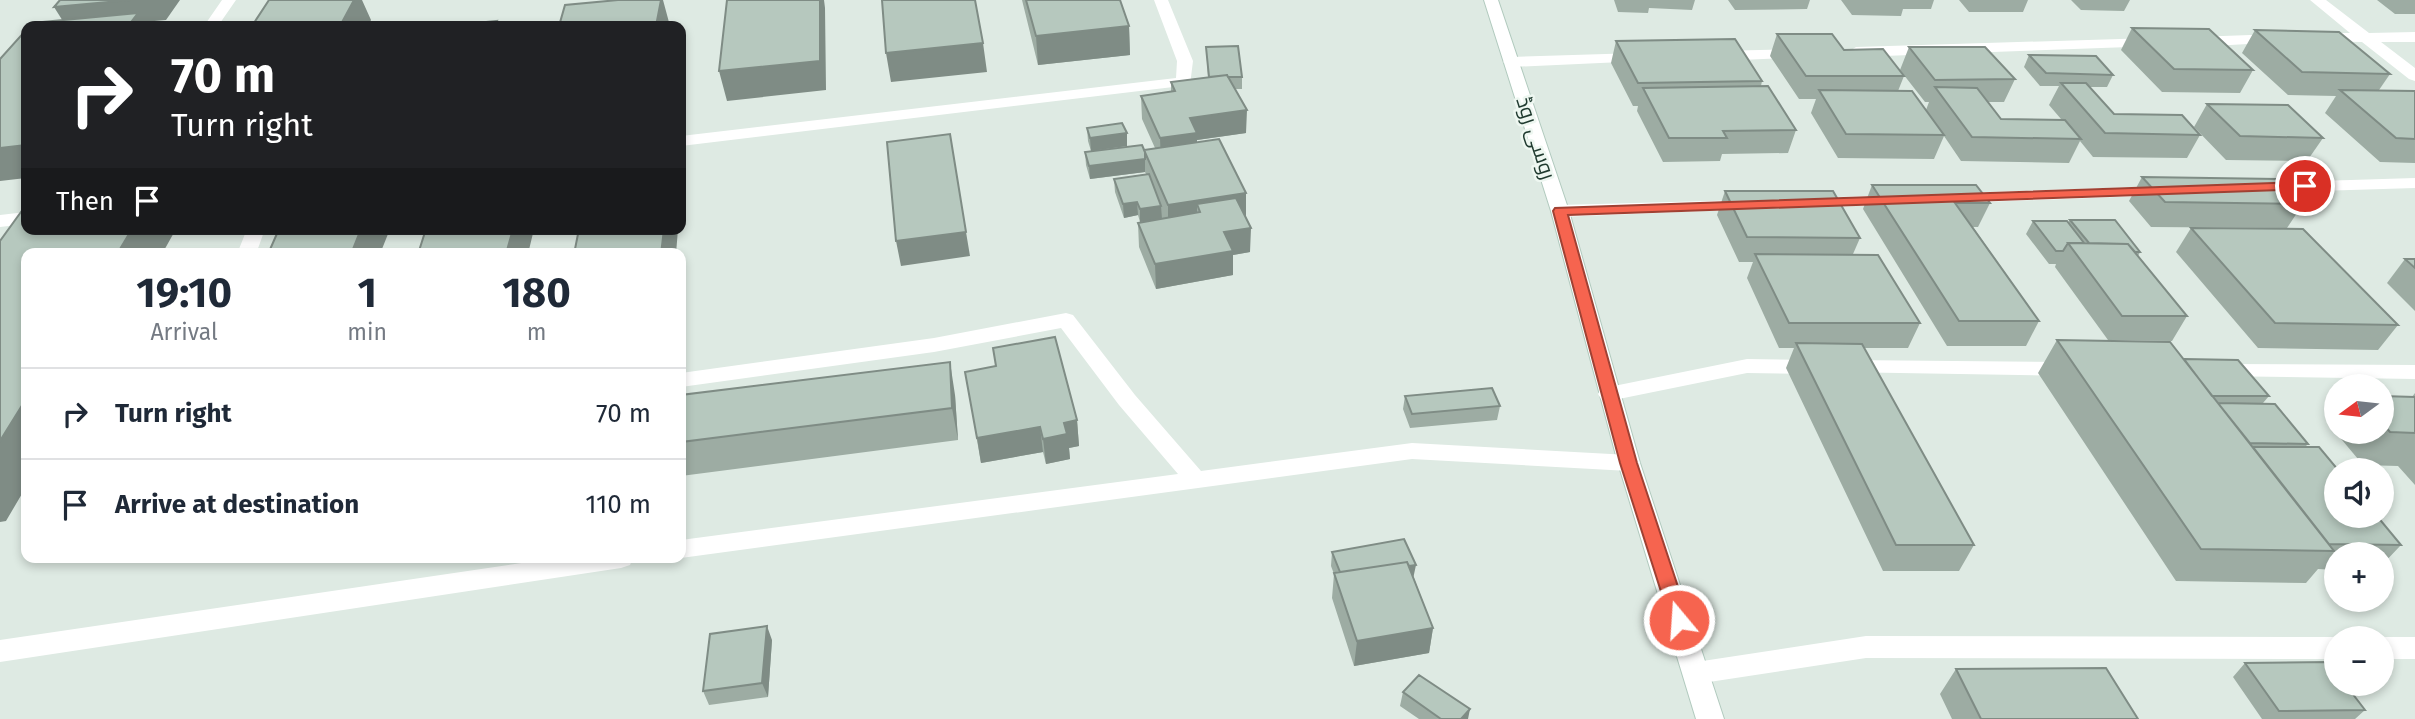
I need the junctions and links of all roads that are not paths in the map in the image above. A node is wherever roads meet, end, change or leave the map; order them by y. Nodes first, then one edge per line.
1 (229, 0) edge
2 (1161, 0) edge
3 (1491, 0) edge
4 (2317, 0) edge
5 (214, 21) edge
6 (2365, 37) junction
7 (2415, 37) edge
8 (1841, 52) edge
9 (1814, 53) edge
10 (1703, 57) edge
11 (1648, 58) edge
12 (1511, 62) junction
13 (2415, 76) edge
14 (686, 140) edge
15 (2415, 183) edge
16 (2236, 189) edge
17 (2180, 190) edge
18 (1794, 203) edge
19 (1767, 204) edge
20 (1560, 211) junction
21 (21, 219) edge
22 (0, 221) edge
23 (2095, 369) edge
24 (2206, 370) edge
25 (2415, 372) edge
26 (686, 379) edge
27 (1609, 394) junction
28 (1629, 463) junction
29 (1196, 480) junction
30 (686, 548) edge
31 (587, 563) edge
32 (2324, 648) edge
33 (2394, 648) edge
34 (2415, 648) edge
35 (0, 650) edge
36 (1696, 673) junction
37 (1710, 719) edge

1 - 5 street
2 - 14 street
3 - 12 street, روسی روڈ
4 - 6 street
6 - 7 street
6 - 8 street
6 - 13 street
9 - 10 street
11 - 12 street
12 - 20 street, روسی روڈ
15 - 16 street
17 - 18 street
19 - 20 street
20 - 27 street, روسی روڈ
21 - 22 street
23 - 27 street
24 - 25 street
26 - 29 street
27 - 28 street, روسی روڈ
28 - 29 street
28 - 36 street, روسی روڈ
29 - 30 street
31 - 35 street
32 - 36 street
33 - 34 street
36 - 37 street, روسی روڈ

